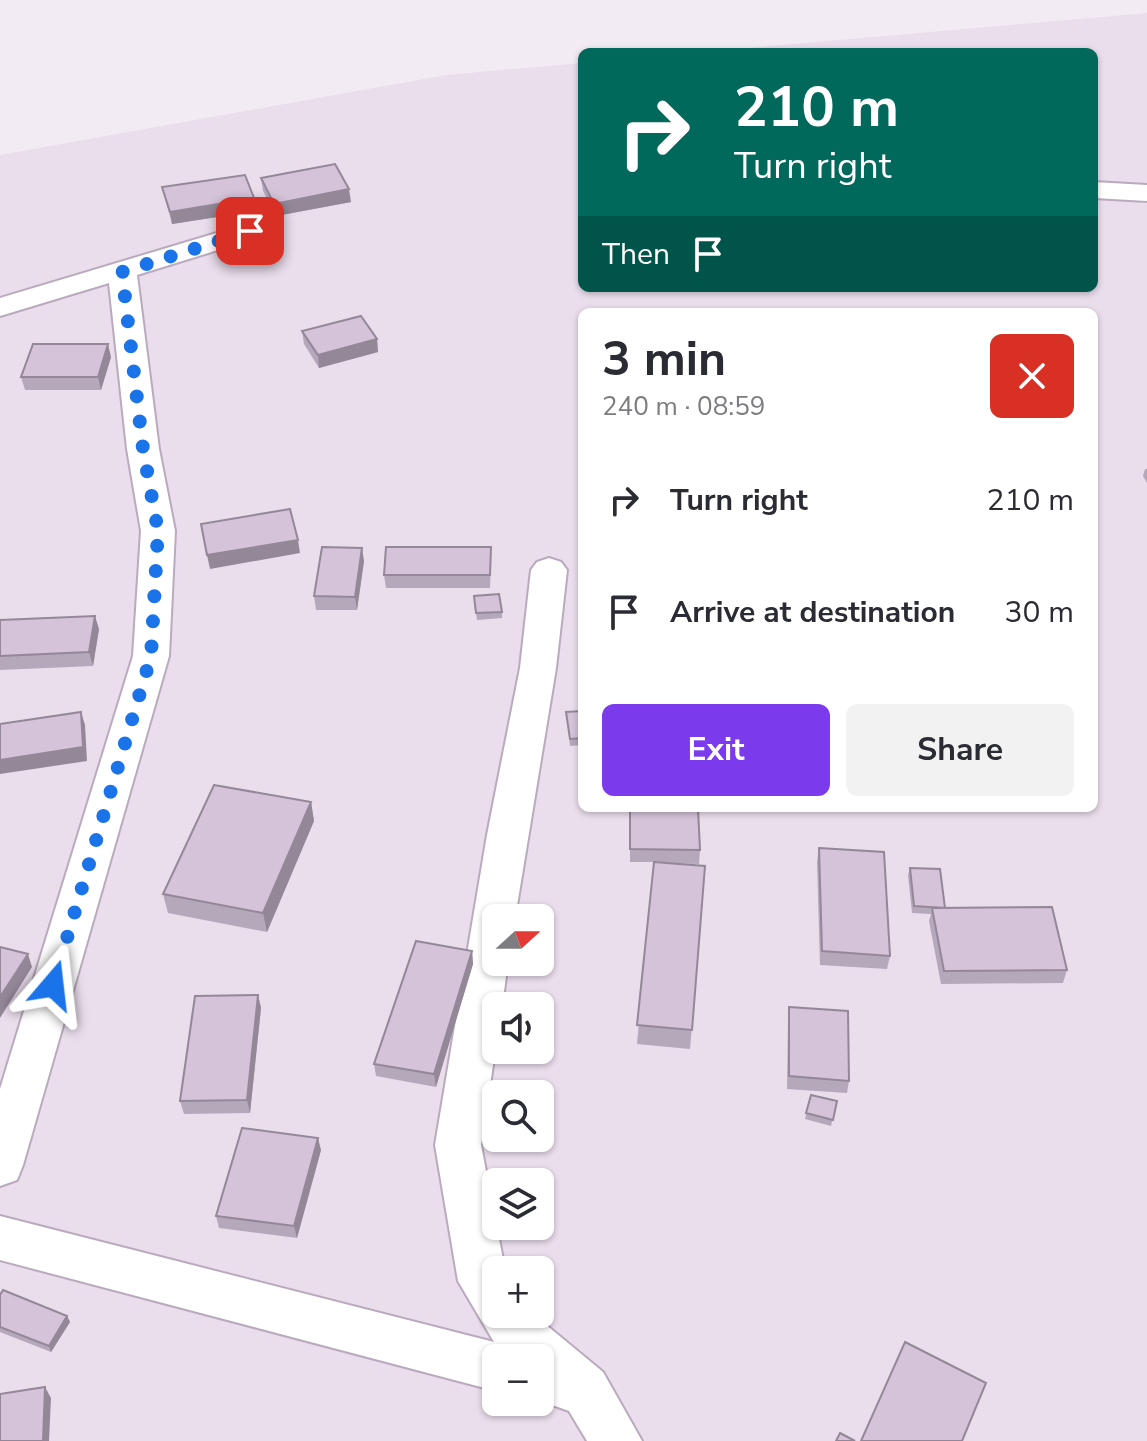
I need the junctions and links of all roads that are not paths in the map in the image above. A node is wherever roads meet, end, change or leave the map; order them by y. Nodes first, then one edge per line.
1 (1098, 190) edge
2 (1147, 193) edge
3 (250, 231) dead end
4 (122, 272) junction
5 (0, 307) edge
6 (549, 570) dead end
7 (0, 1165) edge
8 (0, 1238) edge
9 (482, 1276) edge
10 (513, 1328) edge
11 (482, 1363) edge
12 (563, 1384) edge
13 (616, 1441) edge

1 - 2 street
3 - 4 street
4 - 5 street
4 - 7 street
6 - 9 street
8 - 11 street
10 - 12 street
12 - 13 street

